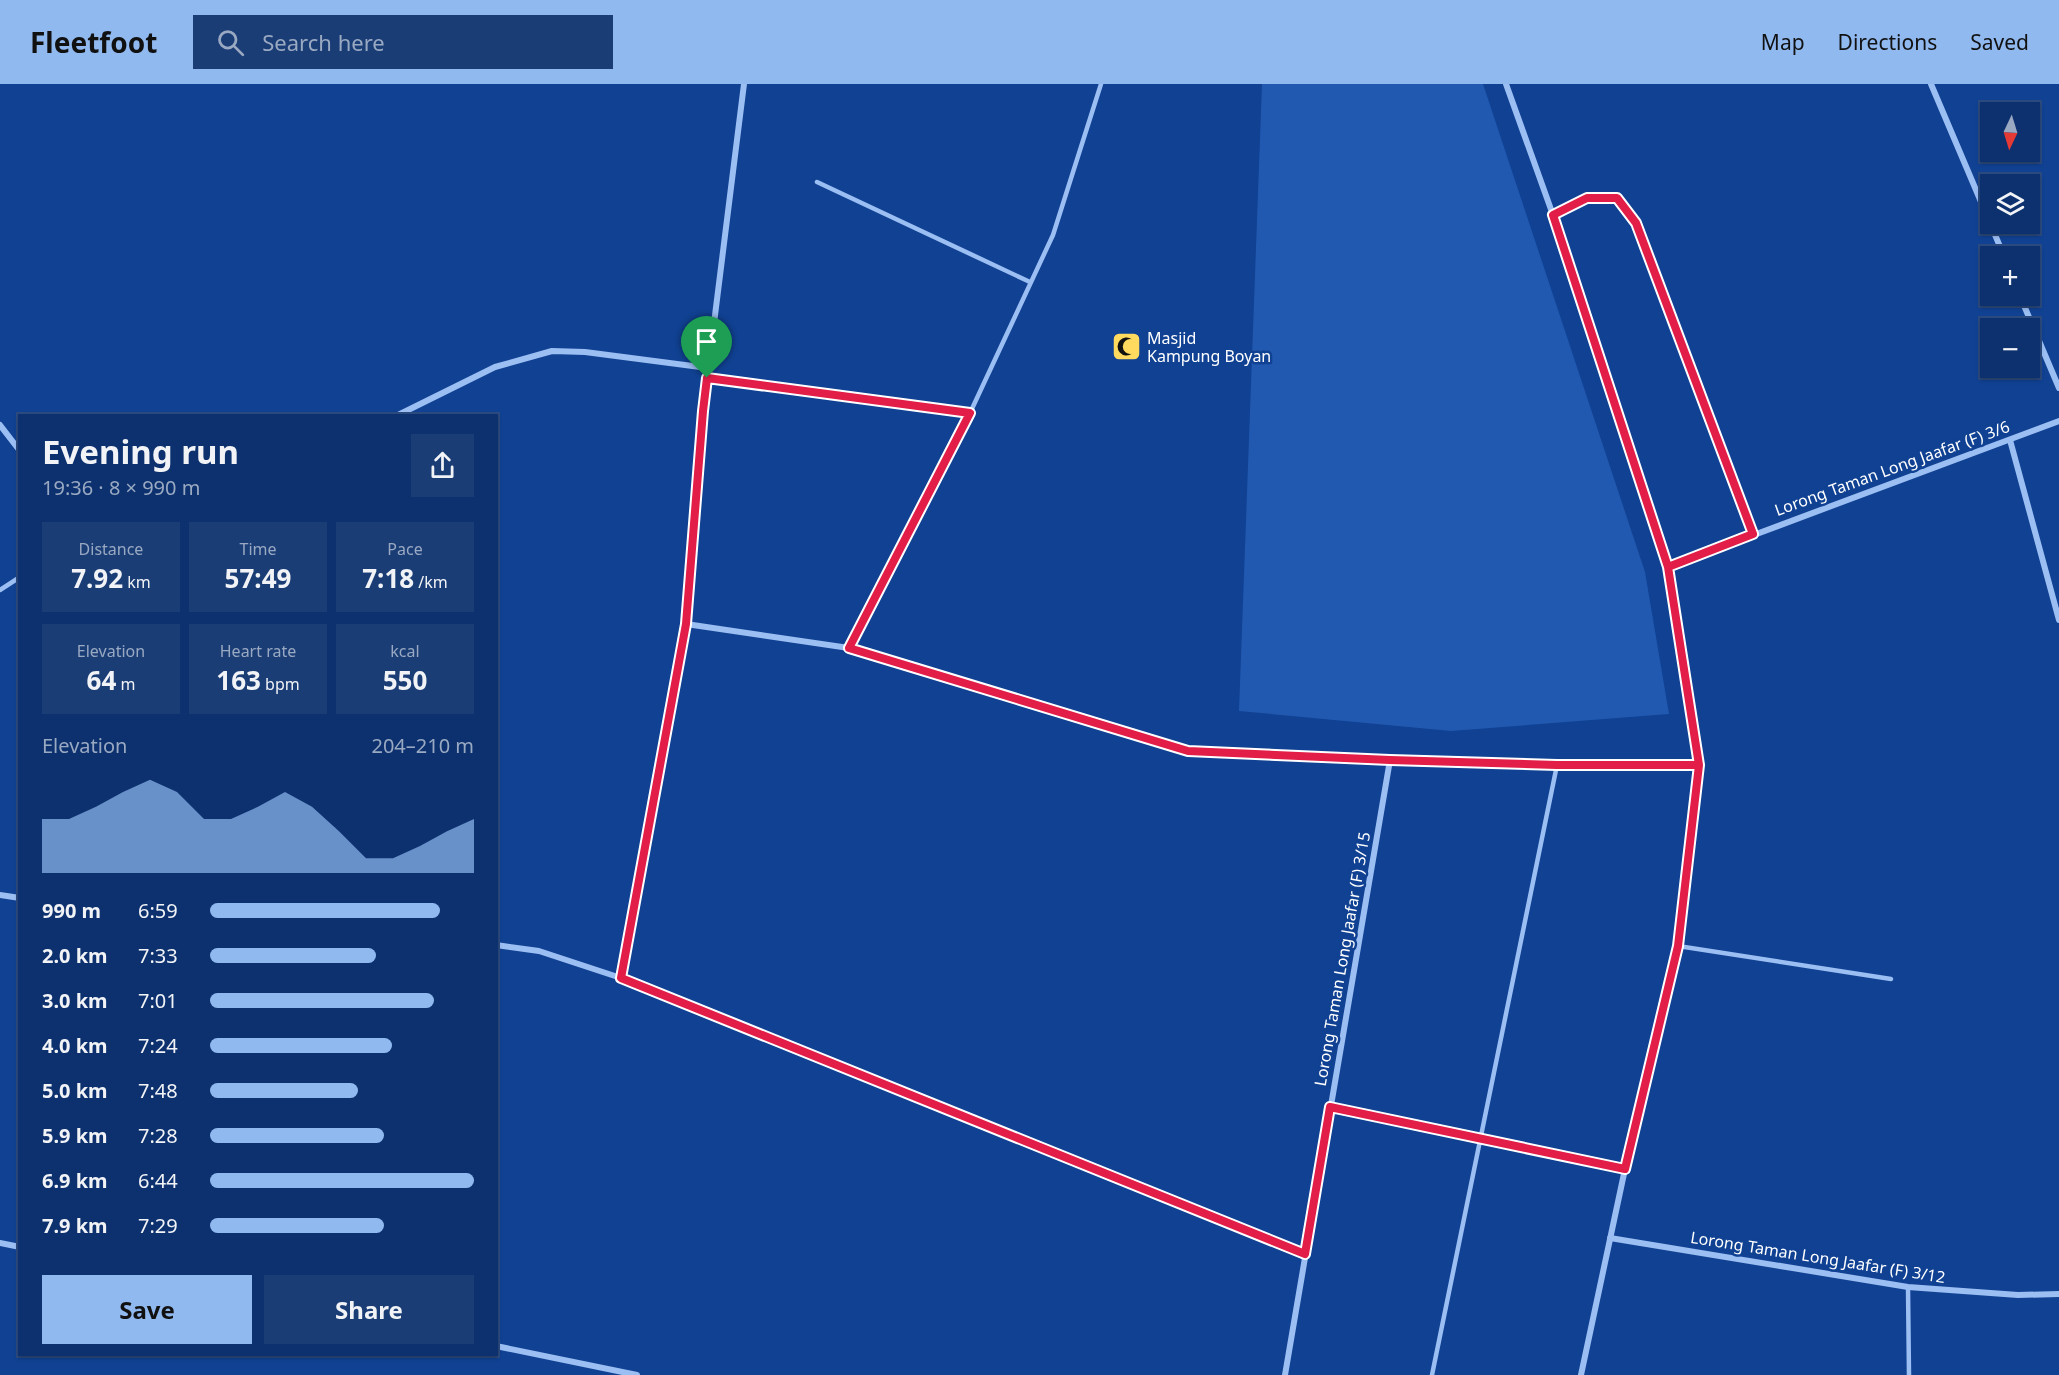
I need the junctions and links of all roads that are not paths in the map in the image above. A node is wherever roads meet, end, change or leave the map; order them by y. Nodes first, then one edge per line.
1 (744, 84) edge
2 (1101, 84) edge
3 (1506, 84) edge
4 (1931, 84) edge
5 (817, 182) dead end
6 (1553, 215) junction
7 (2000, 246) edge
8 (1030, 282) junction
9 (2024, 306) edge
10 (708, 368) junction
11 (707, 378) junction
12 (2059, 388) edge
13 (970, 413) junction
14 (400, 414) edge
15 (2059, 421) edge
16 (0, 425) edge
17 (2010, 440) junction
18 (18, 448) edge
19 (1753, 534) junction
20 (1668, 567) junction
21 (18, 578) edge
22 (0, 590) edge
23 (2059, 620) edge
24 (686, 624) junction
25 (849, 648) junction
26 (1390, 760) junction
27 (1557, 765) junction
28 (1699, 765) junction
29 (0, 895) edge
30 (18, 898) edge
31 (498, 945) edge
32 (1678, 946) junction
33 (621, 978) junction
34 (1891, 979) dead end
35 (1330, 1107) junction
36 (1482, 1138) junction
37 (1625, 1169) junction
38 (1610, 1238) junction
39 (0, 1243) edge
40 (18, 1247) edge
41 (1305, 1254) junction
42 (1908, 1287) junction
43 (2059, 1294) edge
44 (498, 1346) edge
45 (637, 1375) edge
46 (1285, 1375) edge
47 (1432, 1375) edge
48 (1581, 1375) edge
49 (1909, 1375) edge

1 - 10 street
2 - 8 lane
3 - 6 street
4 - 7 street
5 - 8 lane
6 - 19 street
6 - 20 street
8 - 13 lane
9 - 12 street
10 - 11 street
10 - 14 street
11 - 13 lane
11 - 24 street
13 - 25 lane
15 - 17 street, Lorong Taman Long Jaafar (F) 3/6
16 - 18 street
17 - 19 street, Lorong Taman Long Jaafar (F) 3/6
17 - 23 street
19 - 20 street, Lorong Taman Long Jaafar (F) 3/6
20 - 28 street
21 - 22 lane
24 - 25 street
24 - 33 street
25 - 26 street
26 - 27 street
26 - 35 street, Lorong Taman Long Jaafar (F) 3/15
27 - 28 street
27 - 36 lane
28 - 32 street
29 - 30 street
31 - 33 street
32 - 34 lane
32 - 37 street
33 - 41 street
35 - 36 lane
35 - 41 street, Lorong Taman Long Jaafar (F) 3/15
36 - 37 lane
36 - 47 lane
37 - 38 street
38 - 42 street, Lorong Taman Long Jaafar (F) 3/12
38 - 48 street
39 - 40 street
41 - 46 street, Lorong Taman Long Jaafar (F) 3/15
42 - 43 street, Lorong Taman Long Jaafar (F) 3/12
42 - 49 lane
44 - 45 street

